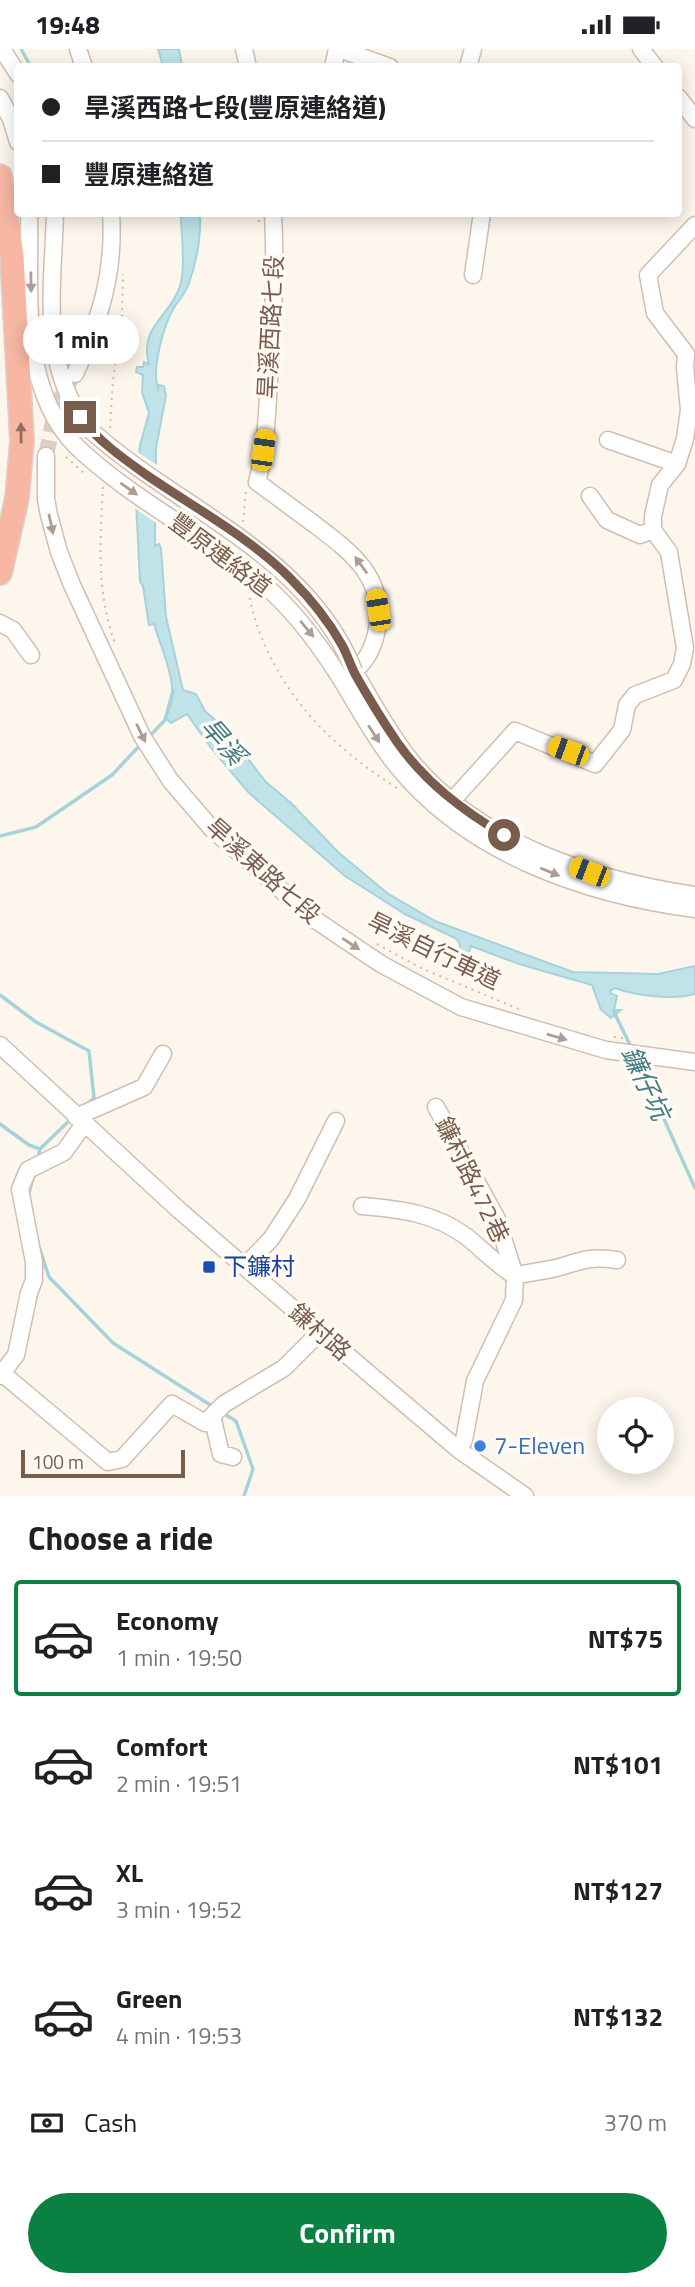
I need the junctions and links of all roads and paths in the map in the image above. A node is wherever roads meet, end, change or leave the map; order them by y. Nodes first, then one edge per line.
1 (2, 49) edge
2 (338, 49) edge
3 (641, 49) edge
4 (378, 63) edge
5 (652, 63) edge
6 (14, 68) edge
7 (0, 98) edge
8 (682, 102) edge
9 (695, 119) edge
10 (14, 129) edge
11 (0, 176) edge
12 (30, 217) edge
13 (55, 217) edge
14 (111, 217) edge
15 (273, 217) edge
16 (481, 217) edge
17 (695, 225) edge
18 (122, 267) dead end
19 (473, 275) dead end
20 (690, 358) edge
21 (75, 374) tunnel mouth
22 (110, 430) dead end
23 (608, 440) dead end
24 (71, 451) junction
25 (46, 456) tunnel mouth
26 (677, 464) junction
27 (84, 473) dead end
28 (103, 478) dead end
29 (590, 496) dead end
30 (653, 530) junction
31 (0, 573) edge
32 (0, 623) edge
33 (120, 655) dead end
34 (31, 656) dead end
35 (346, 673) junction
36 (452, 800) junction
37 (695, 895) edge
38 (695, 909) edge
39 (373, 941) dead end
40 (529, 1013) dead end
41 (606, 1036) dead end
42 (622, 1037) dead end
43 (0, 1045) edge
44 (163, 1055) dead end
45 (695, 1062) edge
46 (436, 1107) dead end
47 (80, 1120) junction
48 (336, 1121) dead end
49 (362, 1206) dead end
50 (617, 1260) dead end
51 (245, 1266) junction
52 (515, 1276) junction
53 (320, 1332) junction
54 (1, 1375) edge
55 (212, 1416) junction
56 (459, 1450) junction
57 (233, 1457) dead end
58 (522, 1495) edge

1 - 6 street
2 - 4 street
3 - 5 street
7 - 10 street
8 - 9 street
31 -> 11 highway
12 -> 24 street, 豐原連絡道
13 - 35 street, 豐原連絡道, bridge
14 - 21 street
35 -> 15 street, 旱溪西路七段
16 - 19 street
17 - 20 street
18 - 22 path
20 - 26 street
23 - 26 street
24 - 27 path
24 -> 35 street, 豐原連絡道, bridge
25 -> 45 street, 旱溪東路七段
26 - 30 street
28 - 33 path
29 - 30 street
30 - 36 street
32 - 34 street
35 - 36 street
35 -> 38 street
36 - 37 street
39 - 40 path, 旱溪自行車道
41 - 42 path
43 - 47 street, 鎌村路
44 - 47 street
46 - 52 street, 鐮村路472巷
47 - 51 street, 鎌村路
47 - 54 street
48 - 51 street
49 - 52 street
50 - 52 street
51 - 53 street, 鎌村路
52 - 56 street, 鐮村路472巷
53 - 55 street
53 - 56 street, 鎌村路
54 - 55 street
55 - 57 street
56 - 58 street, 鎌村路

